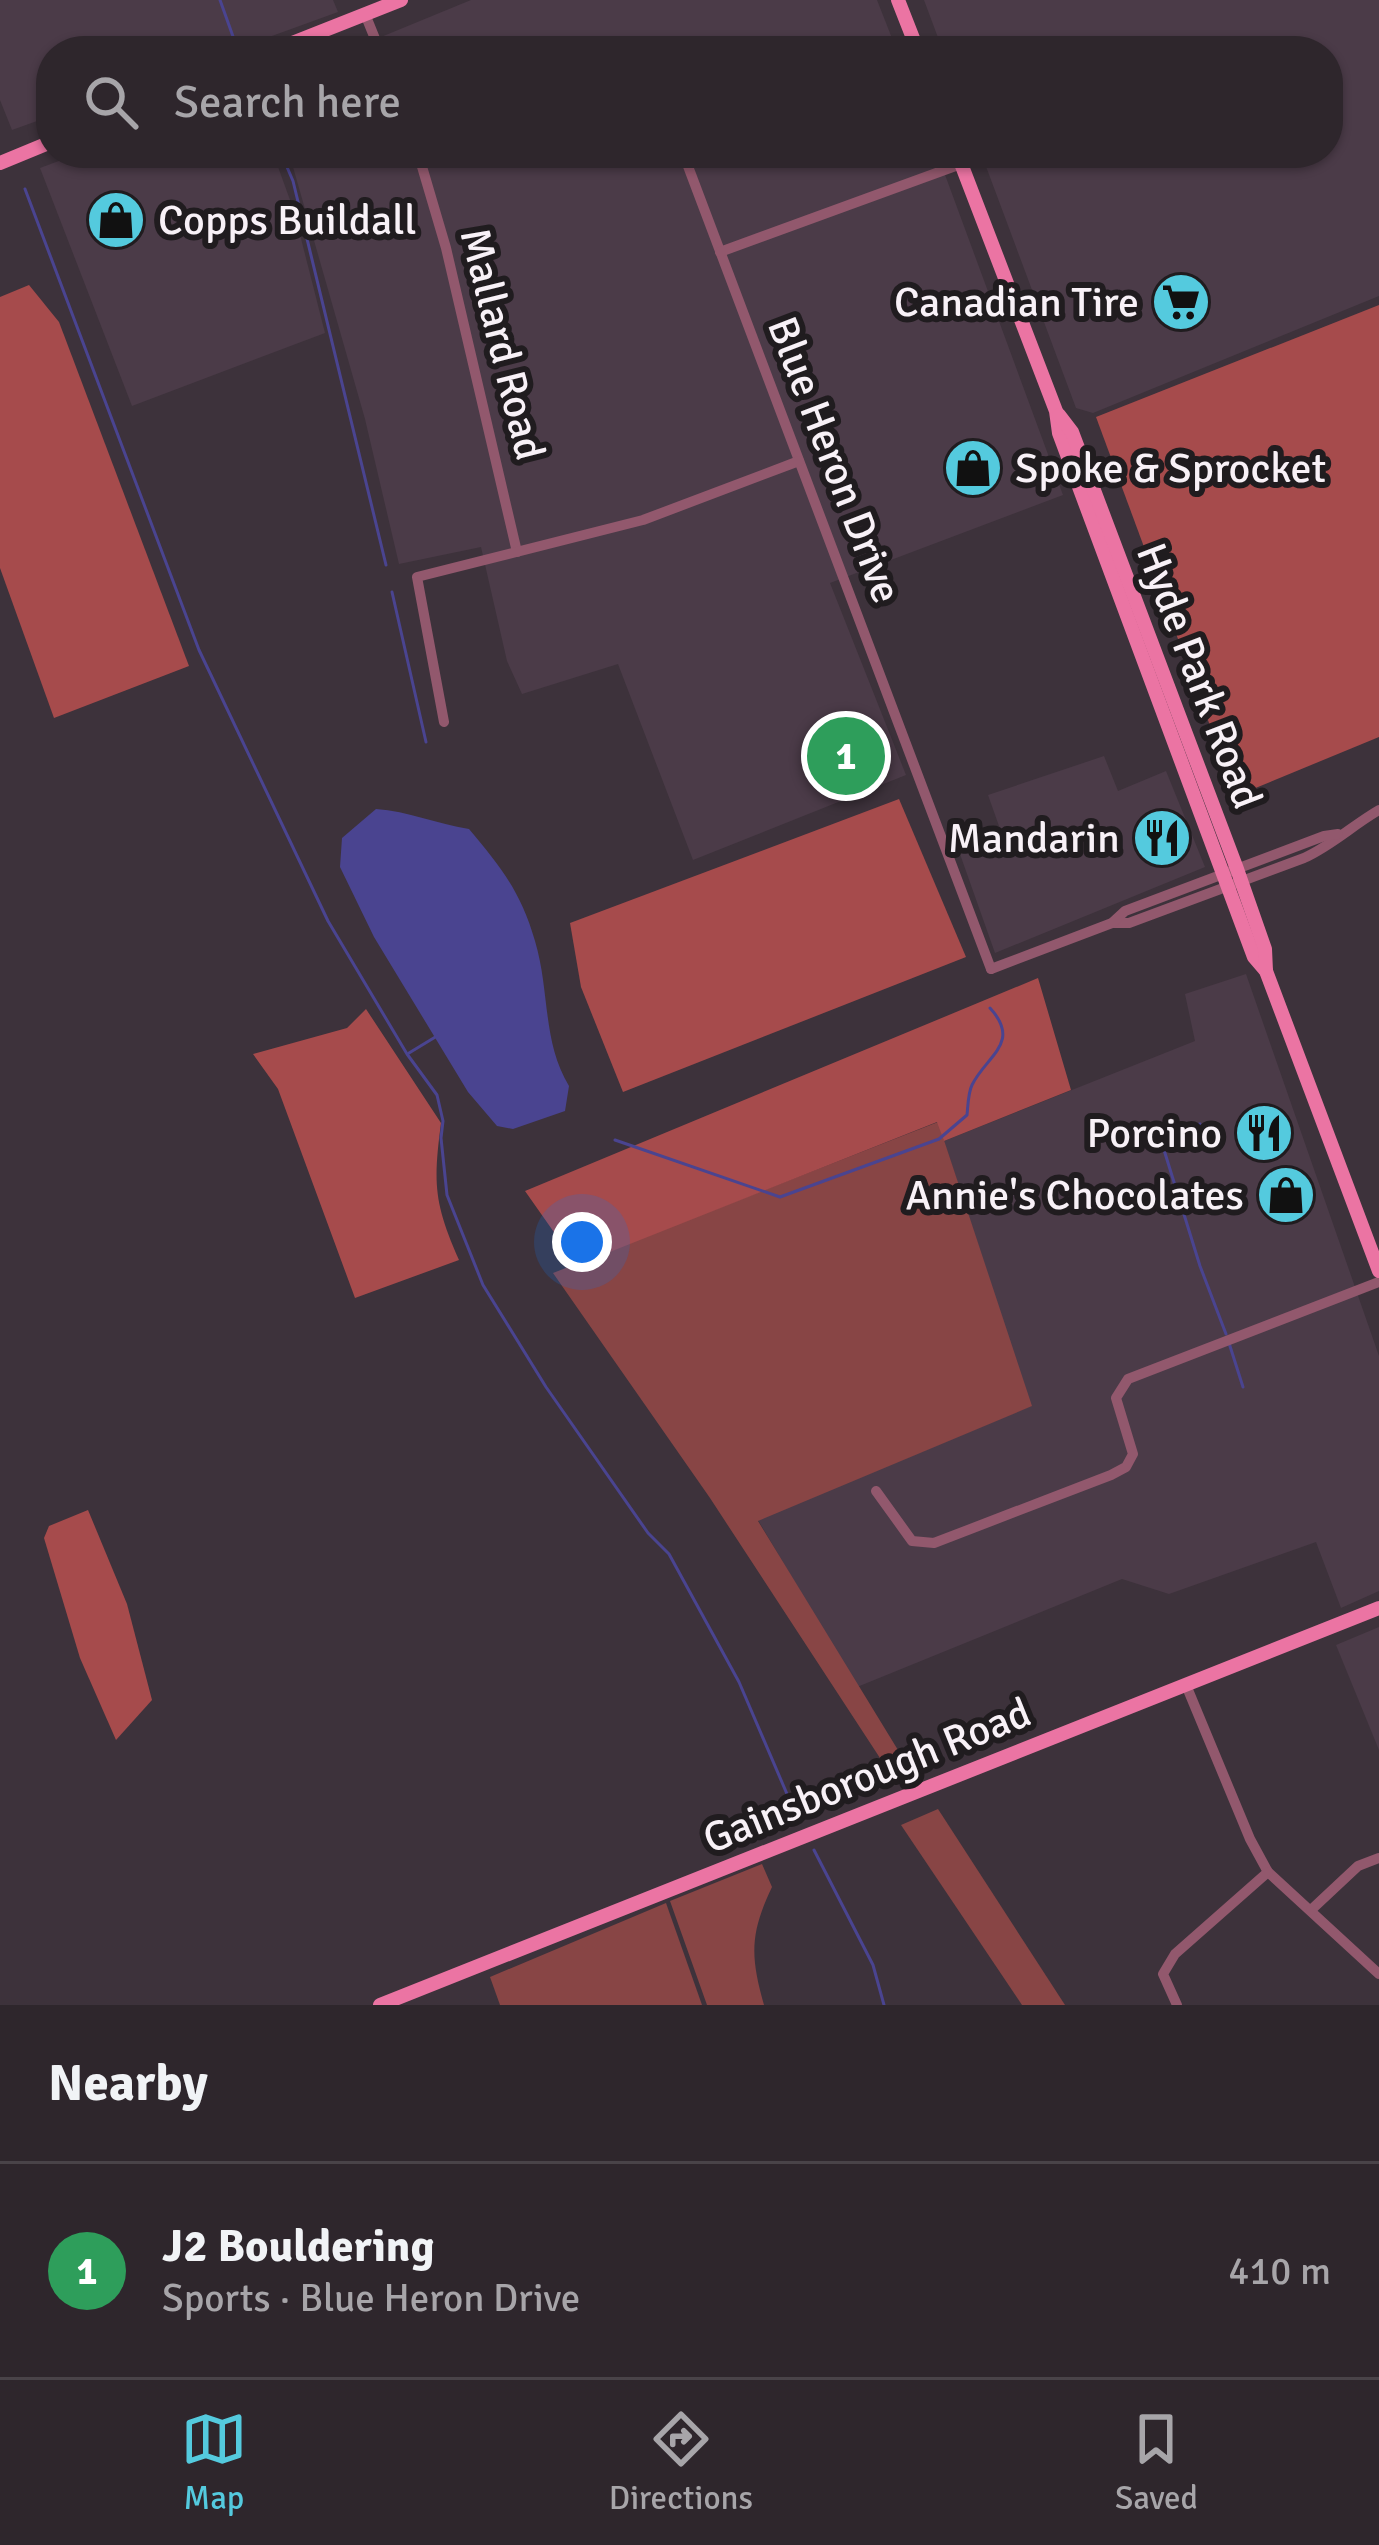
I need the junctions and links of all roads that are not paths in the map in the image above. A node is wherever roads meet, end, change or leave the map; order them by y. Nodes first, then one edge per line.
1 (400, 0) edge
2 (898, 0) edge
3 (365, 14) junction
4 (310, 36) edge
5 (374, 36) edge
6 (912, 36) edge
7 (36, 148) edge
8 (0, 164) edge
9 (425, 168) edge
10 (689, 168) edge
11 (936, 168) edge
12 (962, 168) edge
13 (720, 252) junction
14 (800, 461) junction
15 (518, 552) junction
16 (444, 722) dead end
17 (1379, 810) edge
18 (1233, 878) junction
19 (991, 970) junction
20 (982, 985) dead end
21 (1379, 1271) edge
22 (1379, 1282) edge
23 (876, 1491) dead end
24 (1379, 1608) edge
25 (1186, 1685) junction
26 (1379, 1858) edge
27 (1268, 1872) junction
28 (1311, 1910) junction
29 (1379, 1974) edge
30 (380, 2005) edge
31 (1177, 2005) edge

1 - 3 main road
2 - 6 main road
3 - 4 main road
3 - 5 street
7 - 8 main road
9 - 15 street, Mallard Road
10 - 13 street, Blue Heron Drive
11 - 13 street
12 - 18 main road, Hyde Park Road
13 - 14 street, Blue Heron Drive
14 - 15 street
14 - 19 street, Blue Heron Drive
15 - 16 street
17 - 18 street
18 - 19 street
18 - 21 main road, Hyde Park Road
19 - 20 street
22 - 23 street
24 - 25 main road, Gainsborough Road
25 - 27 street
25 - 30 main road, Gainsborough Road
26 - 28 street
27 - 28 street
27 - 31 street
28 - 29 street

